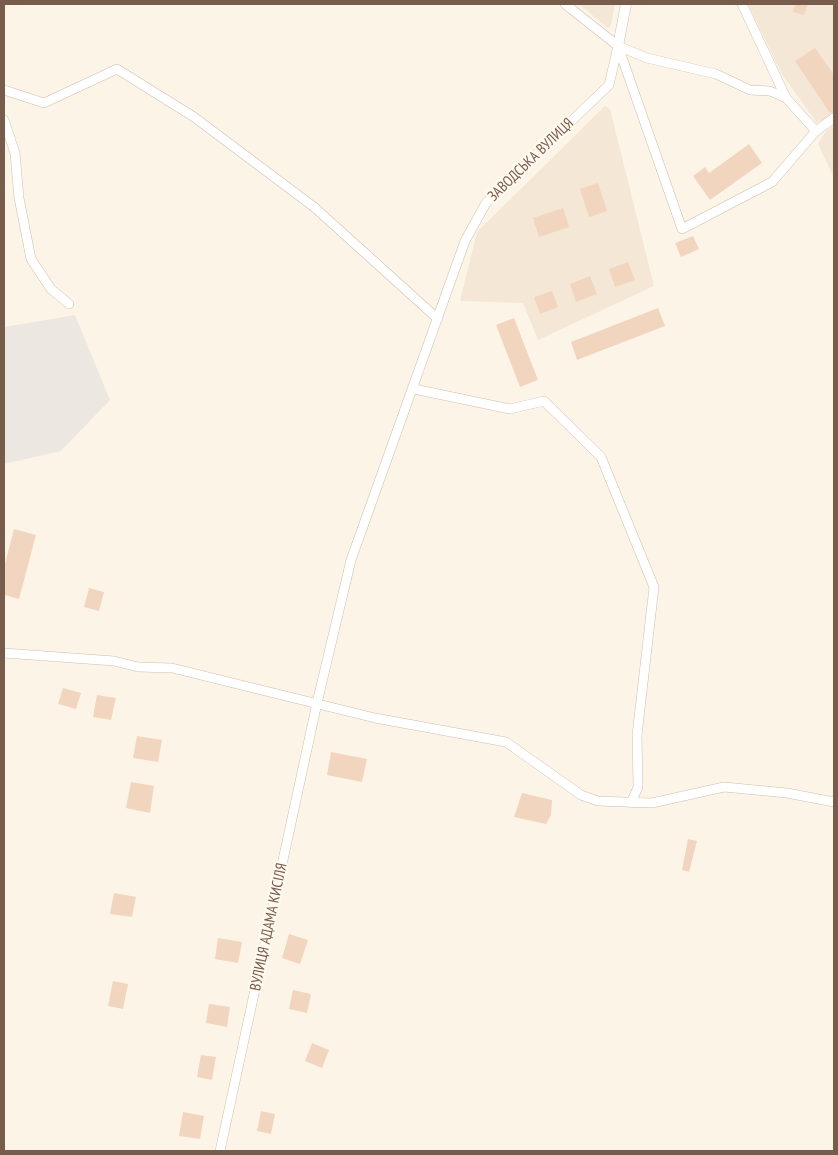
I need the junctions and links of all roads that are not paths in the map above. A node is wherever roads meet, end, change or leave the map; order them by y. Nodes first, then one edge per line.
1 (565, 4) edge
2 (626, 4) edge
3 (742, 4) edge
4 (618, 46) junction
5 (4, 90) edge
6 (786, 98) junction
7 (834, 118) edge
8 (4, 120) edge
9 (816, 131) junction
10 (69, 304) dead end
11 (438, 319) junction
12 (412, 393) junction
13 (4, 653) edge
14 (317, 703) junction
15 (834, 802) edge
16 (631, 803) junction
17 (220, 1151) edge

1 - 4 street
2 - 4 street, ЗАВОДСЬКА ВУЛИЦЯ
3 - 6 street
4 - 6 street
4 - 9 street
4 - 11 street, ЗАВОДСЬКА ВУЛИЦЯ
5 - 11 street
6 - 9 street
7 - 9 street
8 - 10 street
11 - 12 street, ЗАВОДСЬКА ВУЛИЦЯ
12 - 14 street, ВУЛИЦЯ АДАМА КИСІЛЯ
12 - 16 street
13 - 14 street
14 - 16 street
14 - 17 street, ВУЛИЦЯ АДАМА КИСІЛЯ
15 - 16 street

